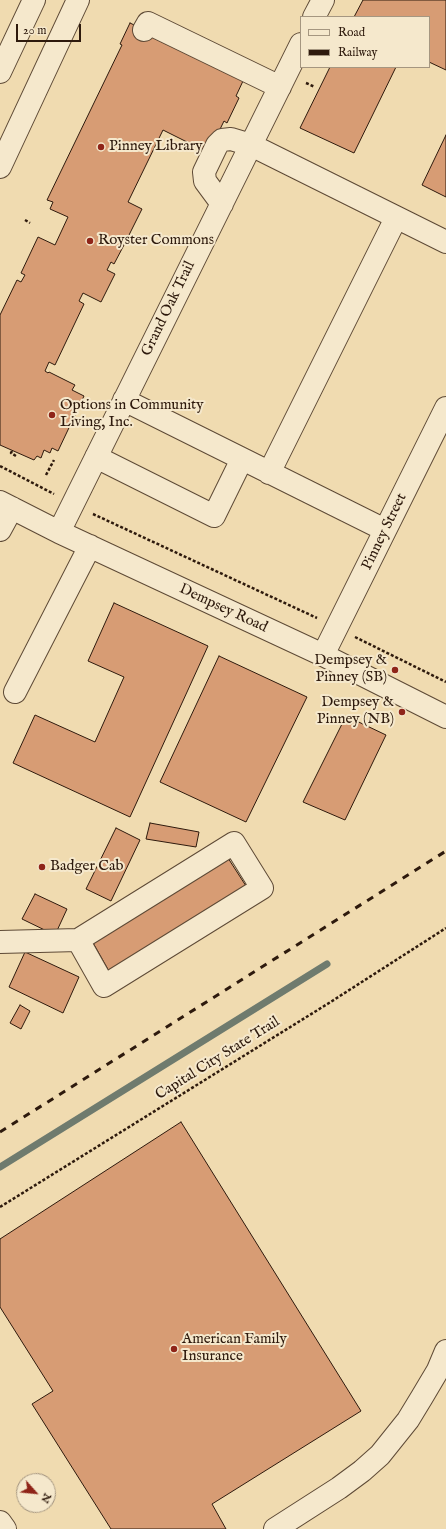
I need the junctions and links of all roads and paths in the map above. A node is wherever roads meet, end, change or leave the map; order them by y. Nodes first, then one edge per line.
1 (34, 0) edge
2 (78, 0) edge
3 (323, 0) edge
4 (315, 16) edge
5 (144, 30) dead end
6 (300, 46) edge
7 (0, 72) edge
8 (304, 81) dead end
9 (280, 86) junction
10 (315, 87) dead end
11 (250, 145) junction
12 (0, 167) edge
13 (222, 204) junction
14 (396, 218) junction
15 (24, 220) dead end
16 (30, 223) dead end
17 (446, 242) edge
18 (124, 400) junction
19 (446, 408) edge
20 (12, 451) dead end
21 (16, 456) dead end
22 (96, 457) junction
23 (242, 459) junction
24 (54, 460) dead end
25 (0, 466) edge
26 (269, 473) junction
27 (46, 475) dead end
28 (72, 504) junction
29 (6, 505) edge
30 (0, 530) edge
31 (385, 530) junction
32 (58, 532) junction
33 (90, 546) junction
34 (306, 613) dead end
35 (372, 646) dead end
36 (323, 655) junction
37 (446, 682) edge
38 (15, 692) dead end
39 (446, 717) edge
40 (446, 928) edge
41 (78, 940) junction
42 (0, 942) edge
43 (0, 1207) edge
44 (446, 1351) edge
45 (0, 1522) edge
46 (5, 1529) edge
47 (275, 1529) edge

1 - 7 street
2 - 12 street
3 - 4 street
5 - 9 street
6 - 9 street, Grand Oak Trail
8 - 10 path
9 - 11 street, Grand Oak Trail
11 - 13 street, Grand Oak Trail
11 - 13 street
11 - 14 street
13 - 18 street, Grand Oak Trail
14 - 17 street
14 - 26 street
15 - 16 path
18 - 22 street, Grand Oak Trail
18 - 23 street
19 - 31 street, Pinney Street
20 - 21 path
22 - 23 street
22 - 28 street, Grand Oak Trail
23 - 26 street
24 - 27 path
25 - 28 path
26 - 31 street
28 - 32 street, Grand Oak Trail
28 - 34 path
29 - 30 street
29 - 32 street, Dempsey Road
31 - 36 street, Pinney Street
32 - 33 street, Dempsey Road
33 - 36 street, Dempsey Road
33 - 38 street
35 - 37 path
36 - 39 street, Dempsey Road
40 - 43 path, Capital City State Trail
41 - 41 street
41 - 42 street
44 - 47 street
45 - 46 street

